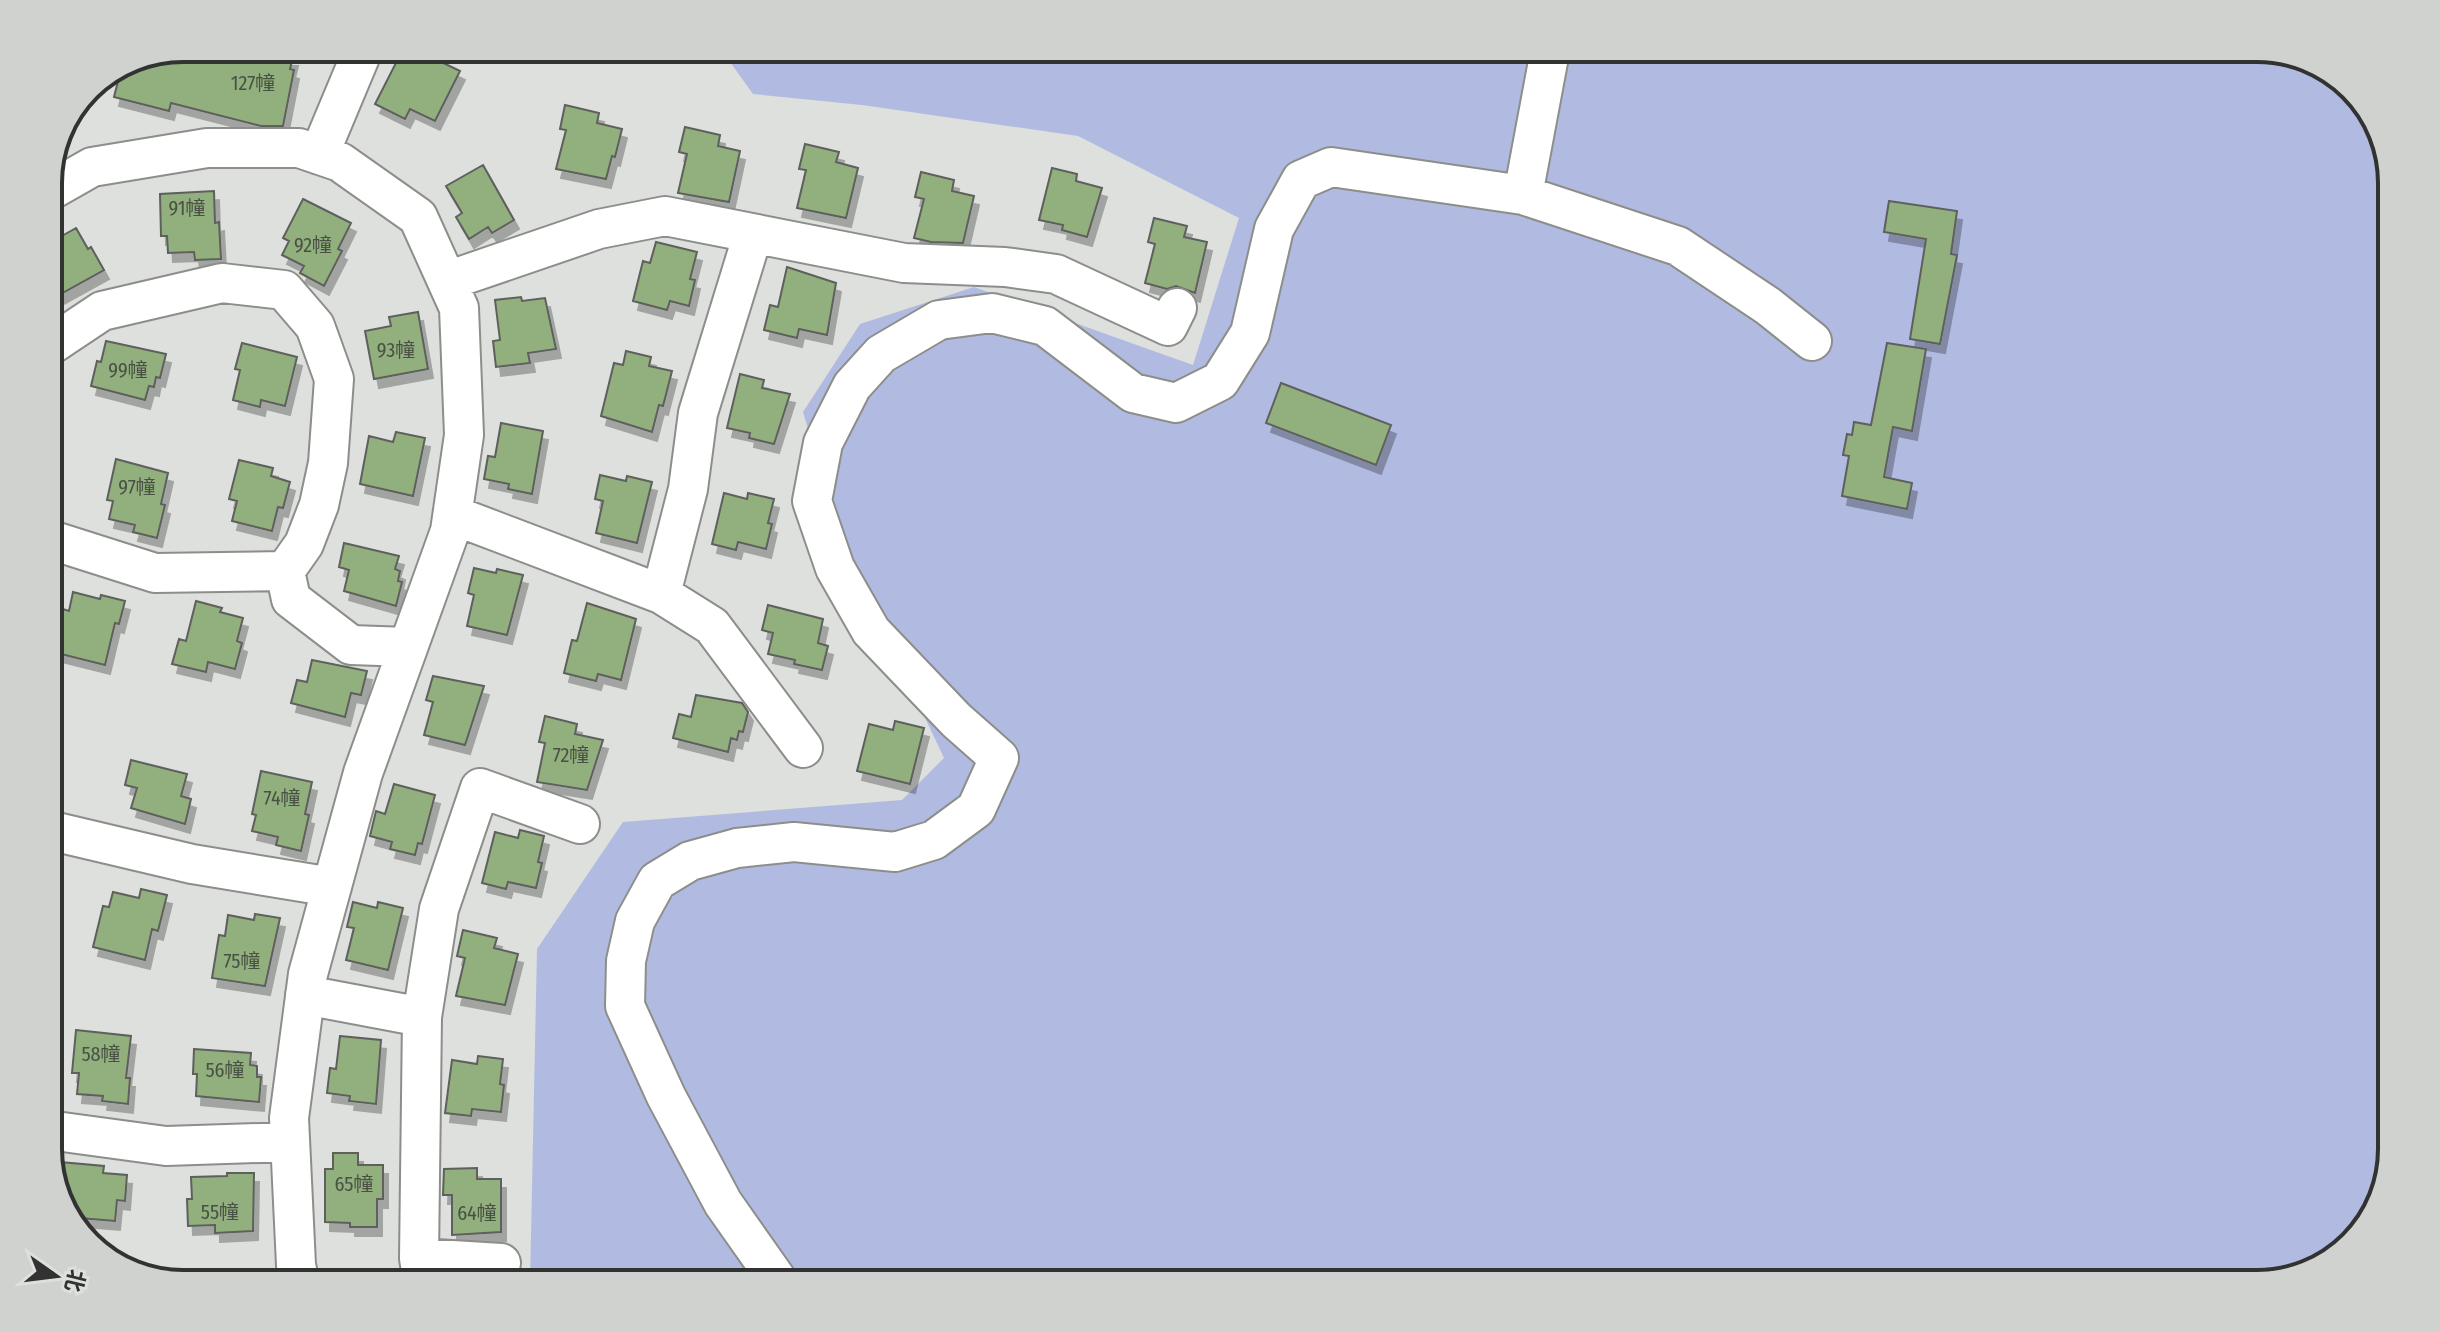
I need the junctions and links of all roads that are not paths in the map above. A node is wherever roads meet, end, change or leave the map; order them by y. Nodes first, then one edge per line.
1 (358, 62) edge
2 (1548, 62) edge
3 (319, 155) junction
4 (62, 184) edge
5 (1523, 195) junction
6 (753, 234) junction
7 (447, 281) junction
8 (1177, 308) dead end
9 (62, 338) edge
10 (1812, 341) dead end
11 (453, 515) junction
12 (62, 543) edge
13 (285, 571) junction
14 (661, 594) junction
15 (408, 647) junction
16 (803, 748) dead end
17 (580, 824) dead end
18 (62, 833) edge
19 (332, 887) junction
20 (305, 995) junction
21 (422, 1017) junction
22 (62, 1132) edge
23 (290, 1142) junction
24 (501, 1263) dead end
25 (297, 1270) edge
26 (421, 1270) edge
27 (431, 1270) edge
28 (770, 1270) edge

1 - 3 street
2 - 5 street
3 - 4 street
3 - 7 street
5 - 10 street
5 - 28 street
6 - 7 street
6 - 8 street
6 - 14 street
7 - 11 street
9 - 13 street
11 - 14 street
11 - 15 street
12 - 13 street
13 - 15 street
14 - 16 street
15 - 19 street
17 - 21 street
18 - 19 street
19 - 20 street
20 - 21 street
20 - 23 street
21 - 26 street
22 - 23 street
23 - 25 street
24 - 27 street

